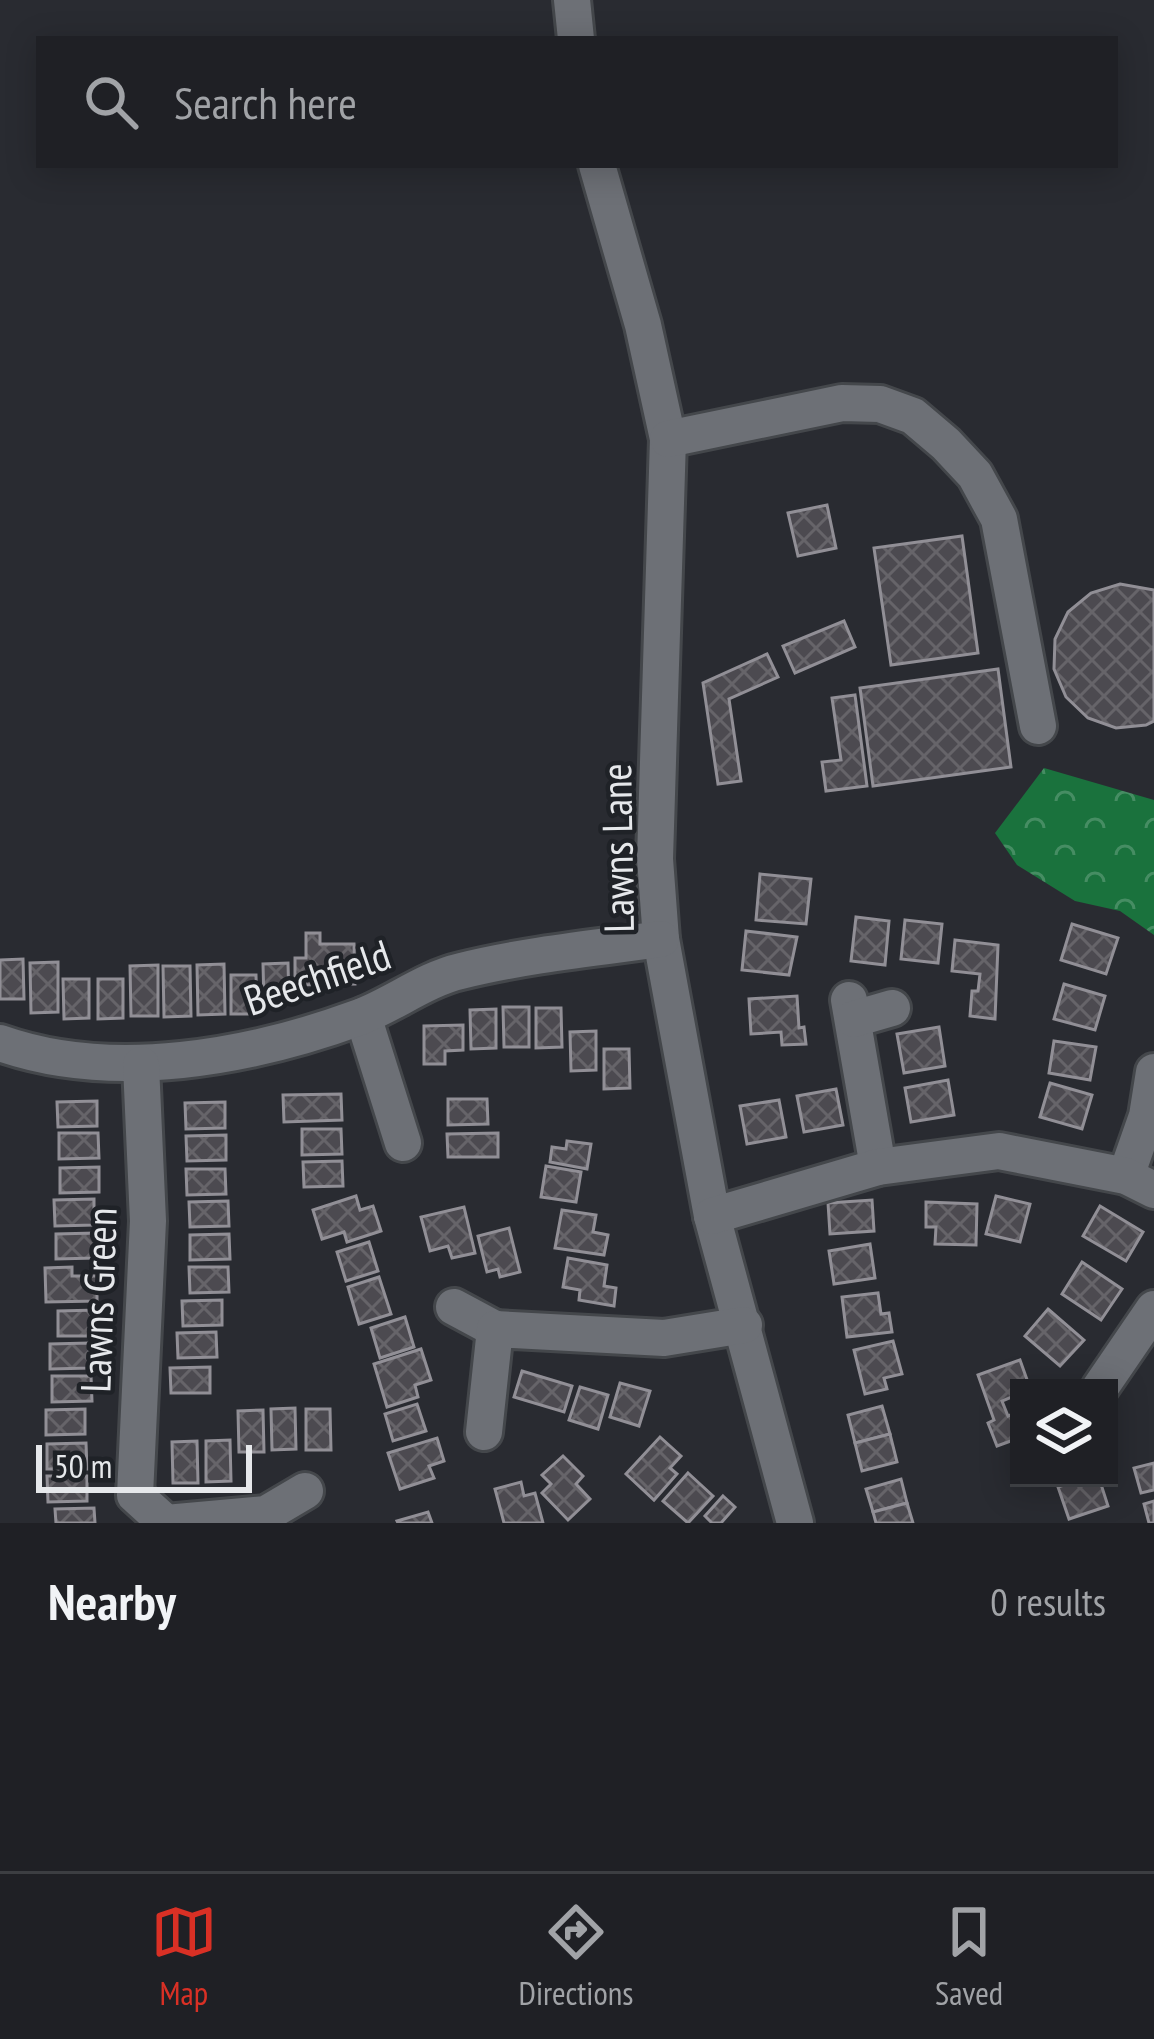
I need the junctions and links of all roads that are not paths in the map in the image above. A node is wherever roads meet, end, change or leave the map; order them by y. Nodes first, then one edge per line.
1 (572, 0) edge
2 (576, 36) edge
3 (598, 168) edge
4 (668, 439) junction
5 (1038, 726) dead end
6 (661, 939) junction
7 (892, 1008) dead end
8 (363, 1016) junction
9 (0, 1043) edge
10 (141, 1065) junction
11 (1154, 1072) edge
12 (403, 1142) dead end
13 (878, 1167) junction
14 (1140, 1183) edge
15 (712, 1216) junction
16 (454, 1307) dead end
17 (1154, 1309) edge
18 (744, 1325) junction
19 (495, 1329) junction
20 (1106, 1379) edge
21 (484, 1432) dead end
22 (305, 1491) dead end
23 (795, 1523) edge

1 - 2 street
3 - 4 street, Lawns Lane
4 - 5 street
4 - 6 street, Lawns Lane
6 - 8 street, Beechfield
6 - 15 street, Lawns Lane
7 - 13 street
8 - 10 street, Beechfield
8 - 12 street
9 - 10 street, Beechfield
10 - 22 street, Lawns Green
11 - 14 street
13 - 14 street
13 - 15 street
15 - 18 street, Lawns Lane
16 - 19 street
17 - 20 street
18 - 19 street
18 - 23 street, Lawns Lane
19 - 21 street

